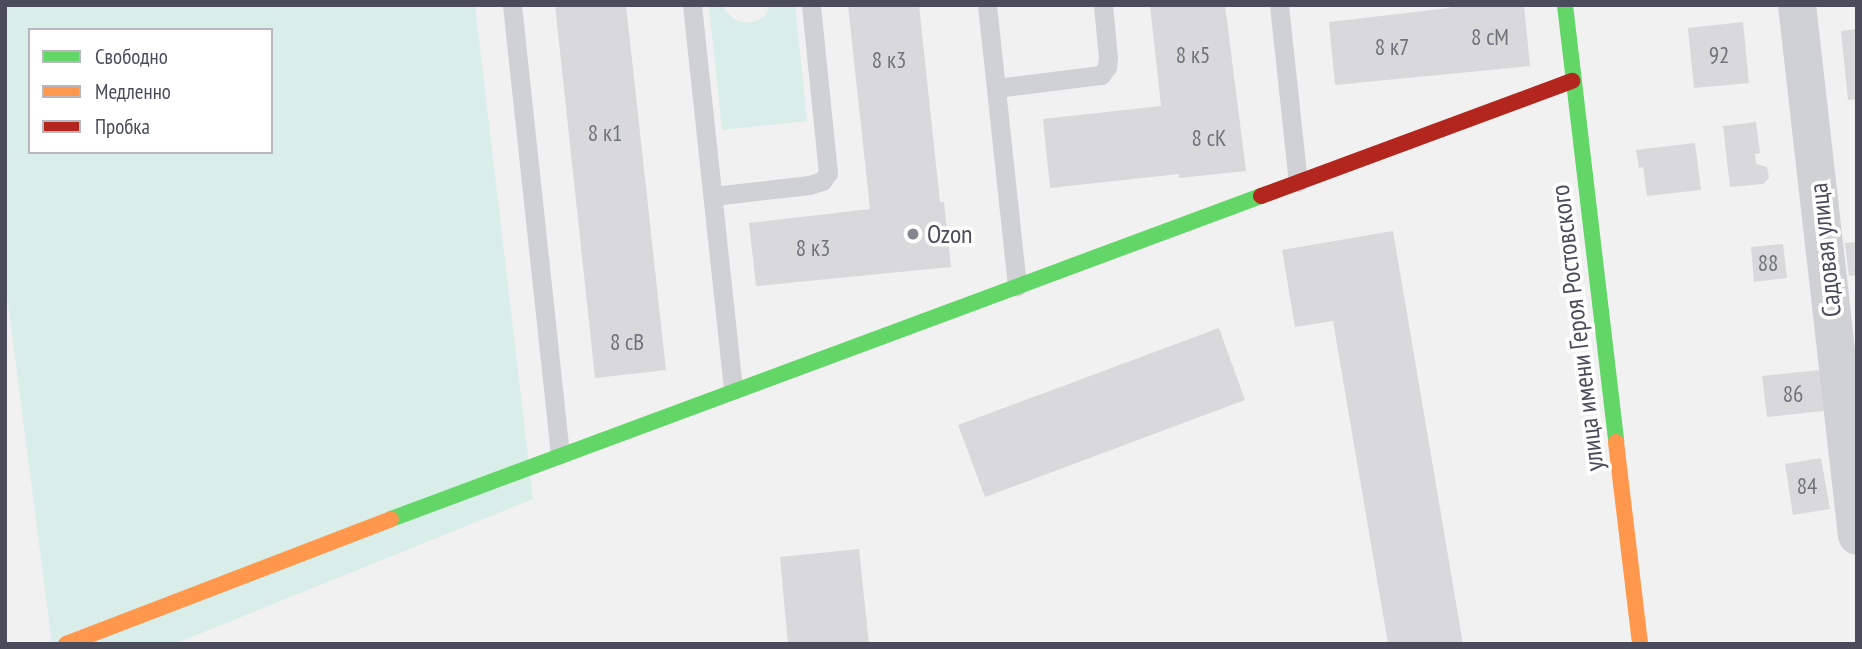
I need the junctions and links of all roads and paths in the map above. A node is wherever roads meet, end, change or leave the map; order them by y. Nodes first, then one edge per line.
1 (512, 5) edge
2 (692, 5) edge
3 (811, 5) edge
4 (987, 5) edge
5 (1103, 5) edge
6 (1279, 5) edge
7 (1565, 5) edge
8 (1797, 5) edge
9 (1572, 81) junction
10 (996, 88) junction
11 (1298, 182) junction
12 (712, 196) junction
13 (1017, 286) junction
14 (733, 390) junction
15 (560, 454) junction
16 (1857, 536) edge
17 (66, 644) edge
18 (1640, 644) edge

1 - 15 lane
2 - 12 lane
3 - 12 lane
4 - 10 lane
5 - 10 lane
6 - 11 lane
7 - 9 street, улица имени Героя Ростовского
8 - 16 street, Садовая улица
9 - 11 street
9 - 18 street, улица имени Героя Ростовского
10 - 13 lane
11 - 13 street
12 - 14 lane
13 - 14 street
14 - 15 street
15 - 17 street

